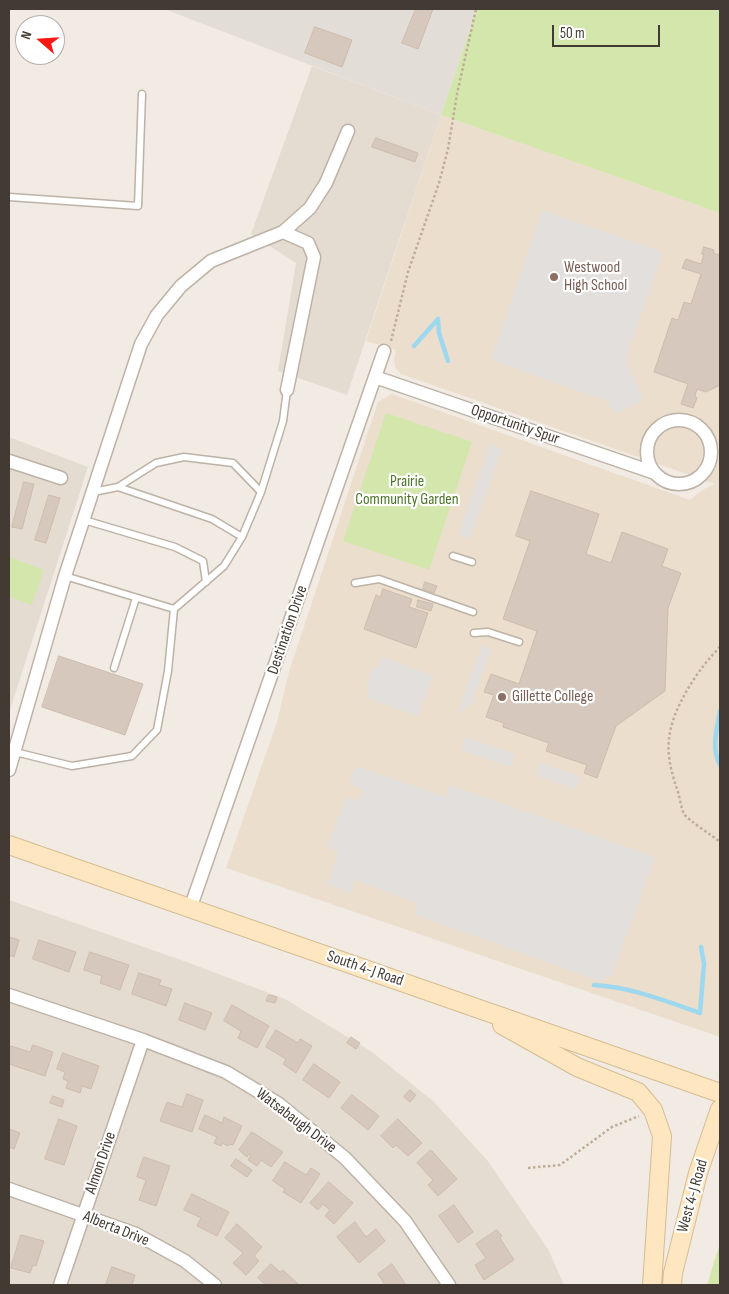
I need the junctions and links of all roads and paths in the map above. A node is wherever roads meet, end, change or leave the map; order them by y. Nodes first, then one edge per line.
1 (476, 9) edge
2 (142, 94) dead end
3 (348, 131) dead end
4 (9, 197) edge
5 (283, 232) junction
6 (384, 351) joint
7 (375, 377) junction
8 (287, 390) joint
9 (9, 461) edge
10 (655, 473) junction
11 (61, 478) dead end
12 (118, 486) junction
13 (93, 492) junction
14 (261, 492) junction
15 (84, 520) junction
16 (242, 537) junction
17 (453, 556) dead end
18 (472, 562) dead end
19 (65, 576) junction
20 (206, 582) junction
21 (354, 583) dead end
22 (136, 598) junction
23 (174, 609) junction
24 (473, 612) dead end
25 (474, 633) dead end
26 (519, 642) dead end
27 (720, 647) edge
28 (114, 668) dead end
29 (12, 751) edge
30 (9, 770) edge
31 (720, 842) edge
32 (9, 845) edge
33 (190, 908) junction
34 (9, 994) edge
35 (463, 1003) junction
36 (143, 1040) junction
37 (720, 1093) edge
38 (720, 1109) edge
39 (644, 1114) dead end
40 (528, 1168) dead end
41 (9, 1189) edge
42 (84, 1215) junction
43 (60, 1285) edge
44 (215, 1285) edge
45 (449, 1285) edge
46 (652, 1285) edge
47 (672, 1285) edge

1 - 6 path
2 - 4 lane
3 - 5 street
5 - 8 street
5 - 13 street
6 - 7 street, Destination Drive
7 - 10 street, Opportunity Spur
7 - 33 street, Destination Drive
8 - 14 lane
9 - 11 street
10 - 10 street, Opportunity Spur
12 - 13 lane
12 - 14 lane
12 - 16 lane
13 - 15 street
14 - 16 lane
15 - 19 street
15 - 20 lane
16 - 20 lane
17 - 18 lane
19 - 22 lane
19 - 29 street
20 - 23 lane
21 - 24 lane
22 - 23 lane
22 - 28 lane
23 - 29 lane
25 - 26 lane
27 - 31 path
29 - 30 street
32 - 33 main road, South 4-J Road
33 - 35 main road, South 4-J Road
34 - 36 street, Watsabaugh Drive
35 - 37 main road, South 4-J Road
35 - 46 main road
36 - 42 street, Almon Drive
36 - 45 street, Watsabaugh Drive
38 - 47 main road, West 4-J Road
39 - 40 path
41 - 42 street, Alberta Drive
42 - 43 street, Almon Drive
42 - 44 street, Alberta Drive

